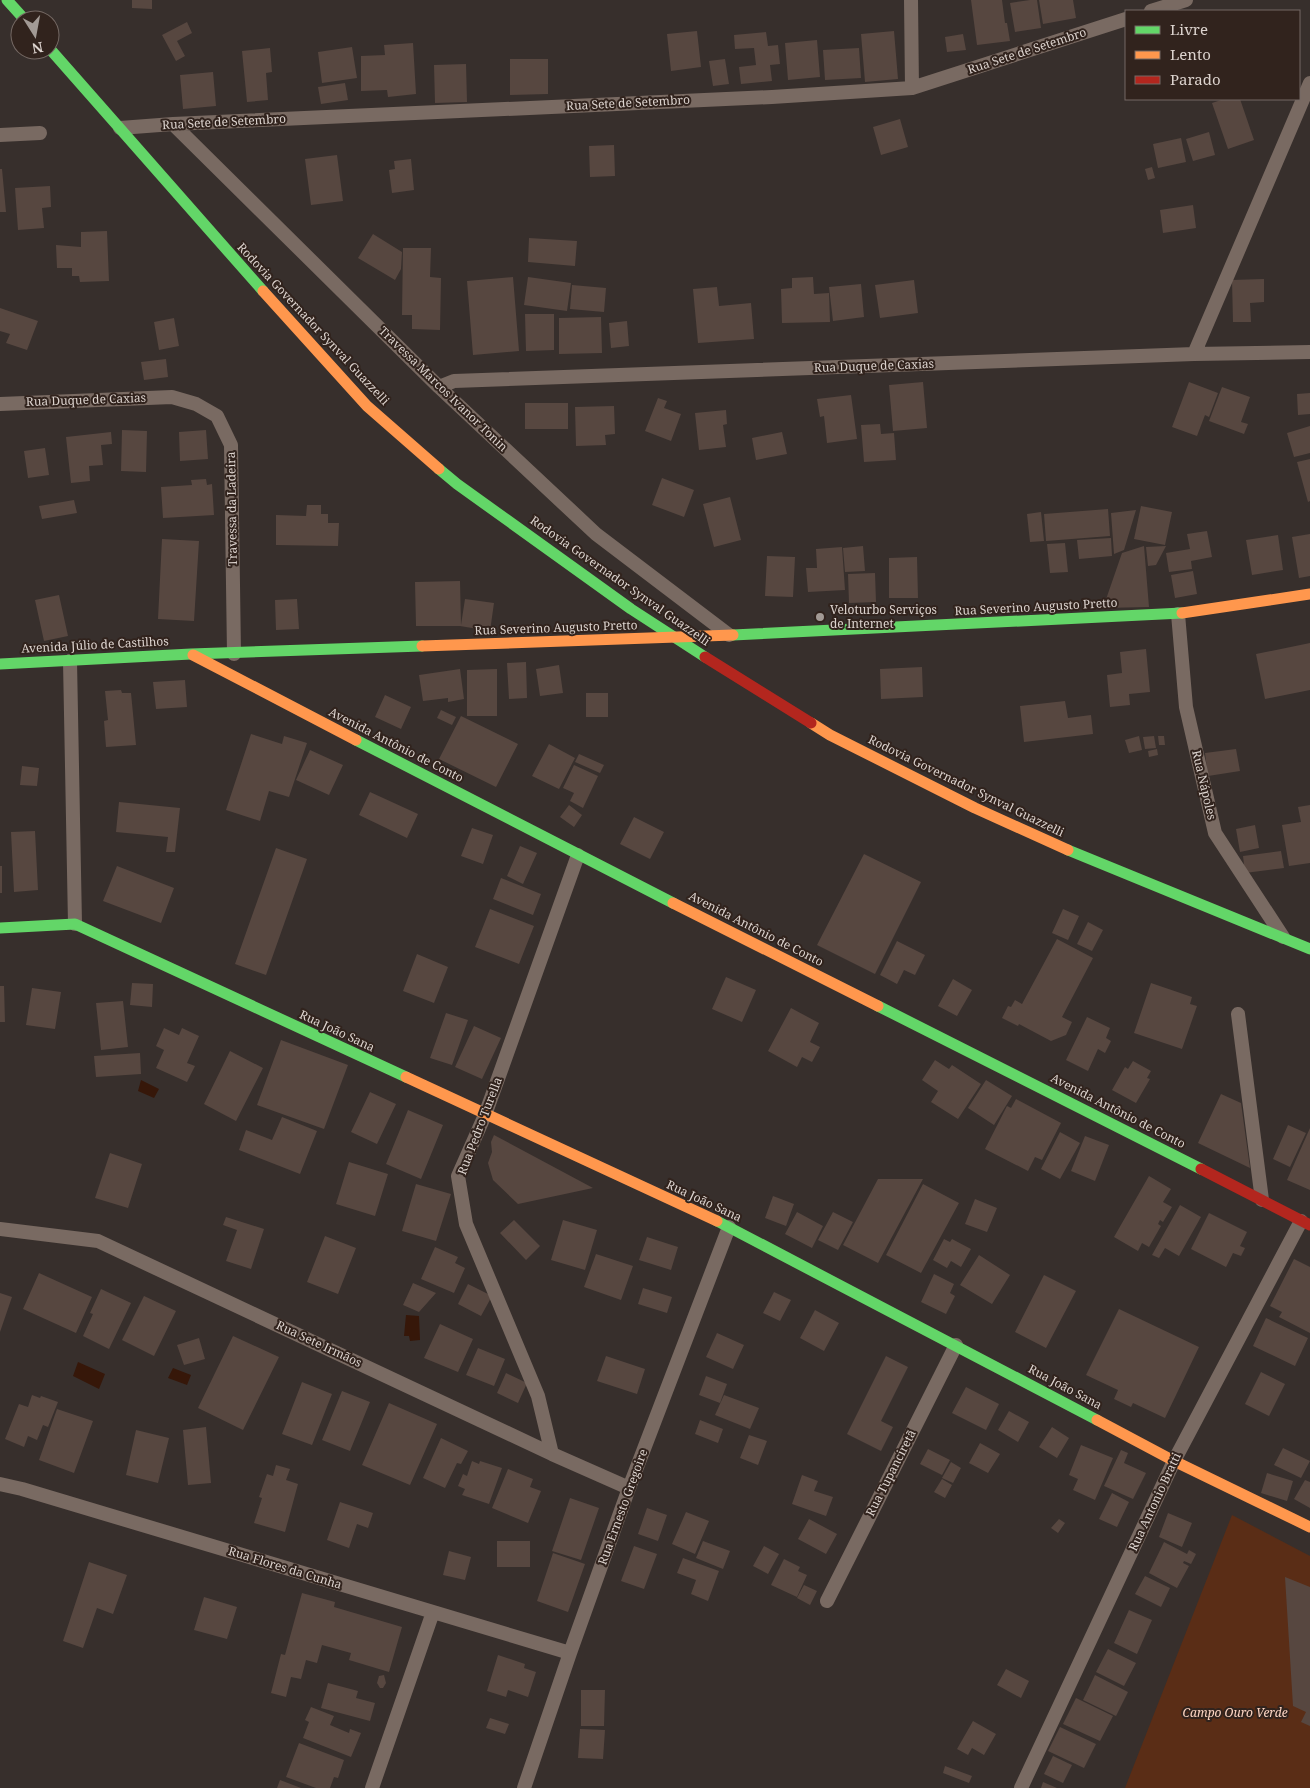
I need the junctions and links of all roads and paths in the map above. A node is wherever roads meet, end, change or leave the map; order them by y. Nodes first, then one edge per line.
1 (7, 0) edge
2 (911, 0) edge
3 (1186, 0) edge
4 (16, 10) edge
5 (1154, 10) edge
6 (1125, 19) edge
7 (60, 59) edge
8 (1310, 83) edge
9 (912, 88) junction
10 (173, 124) junction
11 (120, 128) junction
12 (40, 133) dead end
13 (0, 135) edge
14 (1310, 352) edge
15 (1194, 354) junction
16 (439, 388) junction
17 (172, 397) joint
18 (0, 404) edge
19 (1310, 594) edge
20 (1178, 614) junction
21 (729, 635) junction
22 (191, 654) junction
23 (234, 654) junction
24 (70, 661) junction
25 (0, 664) edge
26 (578, 855) junction
27 (75, 924) junction
28 (0, 928) edge
29 (1283, 937) junction
30 (1310, 949) edge
31 (1238, 1014) dead end
32 (485, 1115) junction
33 (1262, 1200) junction
34 (1306, 1223) edge
35 (729, 1227) junction
36 (0, 1229) edge
37 (956, 1345) junction
38 (552, 1454) junction
39 (1174, 1461) junction
40 (0, 1484) edge
41 (629, 1488) junction
42 (1310, 1527) edge
43 (827, 1601) dead end
44 (433, 1612) junction
45 (570, 1653) junction
46 (372, 1788) edge
47 (524, 1788) edge
48 (1021, 1788) edge

1 - 4 street
2 - 9 street
3 - 5 street
6 - 9 street, Rua Sete de Setembro
7 - 11 street, Rodovia Governador Synval Guazzelli
8 - 15 street
9 - 10 street, Rua Sete de Setembro
10 - 11 street, Rua Sete de Setembro
10 - 16 street, Travessa Marcos Ivanor Tonin
11 - 29 street, Rodovia Governador Synval Guazzelli
12 - 13 street
14 - 15 street, Rua Duque de Caxias
15 - 16 street, Rua Duque de Caxias
16 - 21 street, Travessa Marcos Ivanor Tonin
17 - 18 street, Rua Duque de Caxias
17 - 23 street, Travessa da Ladeira
19 - 20 street, Rua Severino Augusto Pretto
20 - 21 street, Rua Severino Augusto Pretto
20 - 29 street, Rua Nápoles
21 - 23 street, Rua Severino Augusto Pretto
22 - 23 street, Rua Severino Augusto Pretto
22 - 24 street, Avenida Júlio de Castilhos
22 - 26 street, Avenida Antônio de Conto
24 - 25 street, Avenida Júlio de Castilhos
24 - 27 street
26 - 32 street, Rua Pedro Turella
26 - 33 street, Avenida Antônio de Conto
27 - 28 street
27 - 32 street, Rua João Sana
29 - 30 street, Rodovia Governador Synval Guazzelli
31 - 33 street
32 - 35 street, Rua João Sana
32 - 38 street, Rua Pedro Turella
33 - 34 street, Avenida Antônio de Conto
34 - 39 street, Rua Antonio Bratti
35 - 37 street, Rua João Sana
35 - 41 street, Rua Ernesto Gregoire
36 - 38 street, Rua Sete Irmãos
37 - 39 street, Rua João Sana
37 - 43 street, Rua Tupanciretã
38 - 41 street, Rua Sete Irmãos
39 - 42 street, Rua João Sana
39 - 48 street, Rua Antonio Bratti
40 - 44 street, Rua Flores da Cunha
41 - 45 street, Rua Ernesto Gregoire
44 - 45 street, Rua Flores da Cunha
44 - 46 street
45 - 47 street, Rua Ernesto Gregoire

